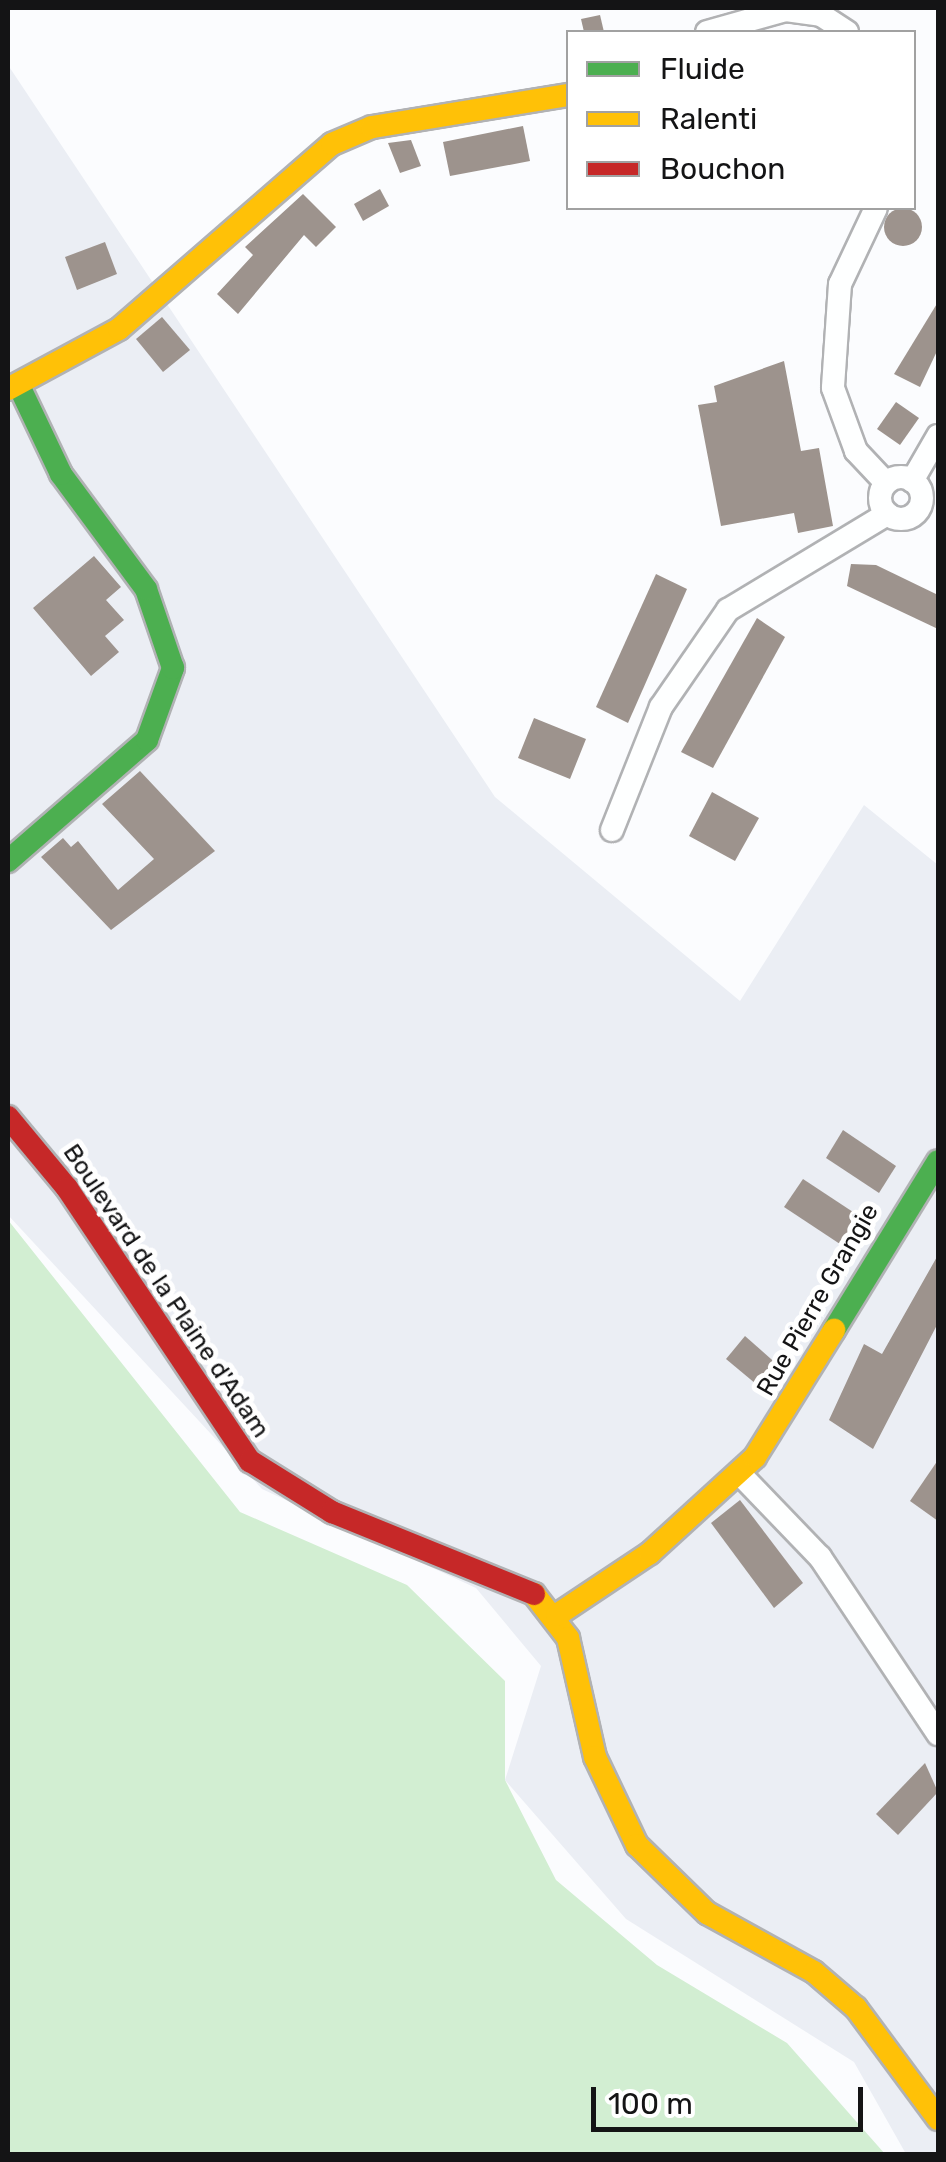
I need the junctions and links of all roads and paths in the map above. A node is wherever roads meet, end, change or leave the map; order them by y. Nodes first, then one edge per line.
1 (714, 30) edge
2 (844, 30) edge
3 (566, 95) edge
4 (875, 210) edge
5 (14, 388) edge
6 (938, 436) edge
7 (912, 481) junction
8 (886, 482) junction
9 (929, 510) edge
10 (888, 514) junction
11 (612, 830) dead end
12 (8, 861) edge
13 (8, 1116) edge
14 (938, 1161) edge
15 (740, 1474) junction
16 (556, 1616) junction
17 (938, 1734) edge
18 (938, 2119) edge

1 - 2 street
3 - 5 street
4 - 8 street
5 - 12 street
6 - 7 street
7 - 8 street
7 - 9 street
8 - 10 street
9 - 10 street
10 - 11 street
13 - 16 street, Boulevard de la Plaine d'Adam
14 - 15 street, Rue Pierre Grangie
15 - 16 street, Rue Pierre Grangie
15 - 17 street
16 - 18 street

